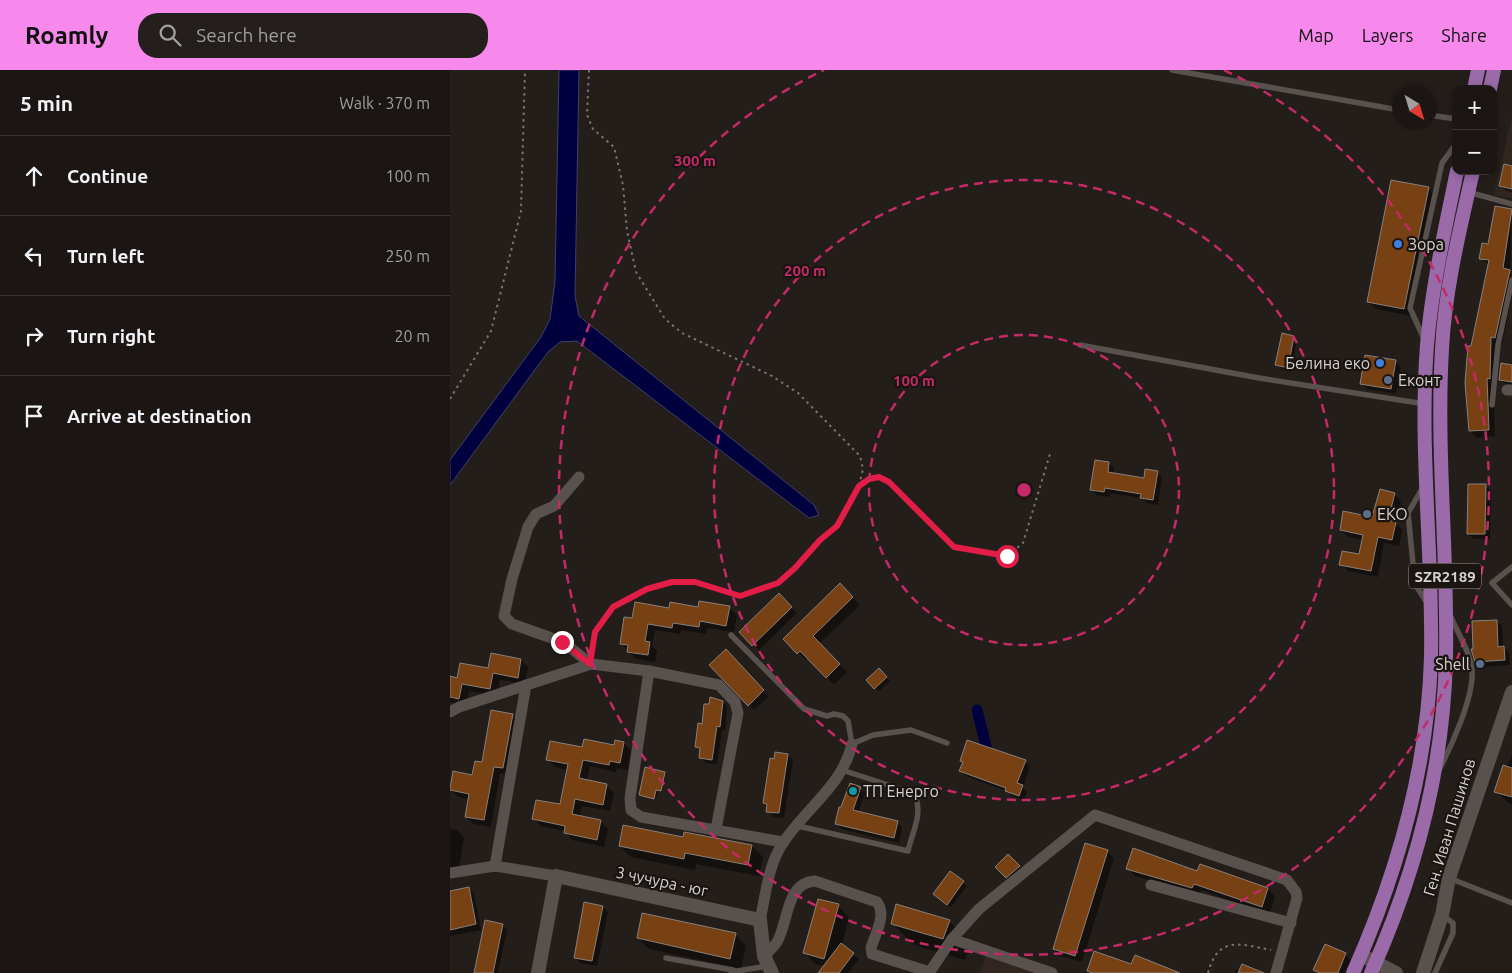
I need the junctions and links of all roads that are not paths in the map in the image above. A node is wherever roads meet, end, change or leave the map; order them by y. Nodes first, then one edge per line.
1 (1172, 70) edge
2 (1478, 70) edge
3 (1494, 70) edge
4 (1475, 85) edge
5 (1491, 85) edge
6 (1392, 109) edge
7 (1437, 116) edge
8 (1452, 118) edge
9 (1452, 149) edge
10 (1456, 175) edge
11 (1472, 175) edge
12 (1468, 192) junction
13 (1512, 204) edge
14 (1512, 280) edge
15 (1080, 345) dead end
16 (1427, 345) junction
17 (1425, 404) junction
18 (1492, 405) dead end
19 (579, 477) dead end
20 (1427, 481) junction
21 (1512, 567) edge
22 (1512, 605) edge
23 (1446, 607) junction
24 (1431, 608) junction
25 (731, 635) dead end
26 (590, 664) junction
27 (649, 671) junction
28 (526, 685) junction
29 (1512, 692) edge
30 (450, 712) edge
31 (947, 743) dead end
32 (852, 744) junction
33 (842, 770) junction
34 (1433, 784) junction
35 (798, 826) junction
36 (716, 828) junction
37 (783, 842) junction
38 (495, 866) junction
39 (450, 873) edge
40 (556, 876) junction
41 (1448, 878) junction
42 (1151, 885) dead end
43 (1512, 903) edge
44 (1442, 915) junction
45 (760, 920) junction
46 (1290, 923) junction
47 (952, 939) junction
48 (666, 958) dead end
49 (768, 965) edge
50 (1364, 967) edge
51 (731, 972) edge
52 (930, 972) edge
53 (538, 973) edge
54 (1052, 973) edge
55 (1276, 973) edge
56 (1396, 973) edge
57 (1423, 973) edge
58 (1435, 973) edge

1 - 6 lane
2 - 4 main road
3 - 5 main road
7 - 8 lane
9 - 16 lane
10 - 16 main road, SZR2189
11 - 12 main road, SZR2189
12 - 13 lane
12 - 23 main road, SZR2189
14 - 18 lane
15 - 17 lane
16 - 17 main road, SZR2189
17 - 20 main road, SZR2189
19 - 26 street
20 - 24 main road, SZR2189
20 - 24 lane
21 - 22 lane
23 - 34 main road, SZR2189
23 - 34 lane
24 - 50 main road, SZR2189
25 - 32 lane
26 - 27 street
26 - 28 street
27 - 36 street
27 - 36 street
28 - 30 street
28 - 38 street
29 - 41 street, Ген. Иван Пашинов
31 - 32 lane
32 - 33 street
33 - 35 street
33 - 35 lane
34 - 50 main road, SZR2189
35 - 37 street
36 - 37 street
37 - 45 street
38 - 39 street, 3 чучура - юг
38 - 40 street, 3 чучура - юг
40 - 45 street, 3 чучура - юг
40 - 53 street
41 - 43 lane
41 - 44 street, Ген. Иван Пашинов
42 - 46 street
44 - 57 street, Ген. Иван Пашинов
44 - 58 lane
45 - 49 street
46 - 47 street
46 - 55 street
47 - 52 street
47 - 54 street
48 - 51 lane
49 - 51 lane
49 - 52 street
50 - 56 street

